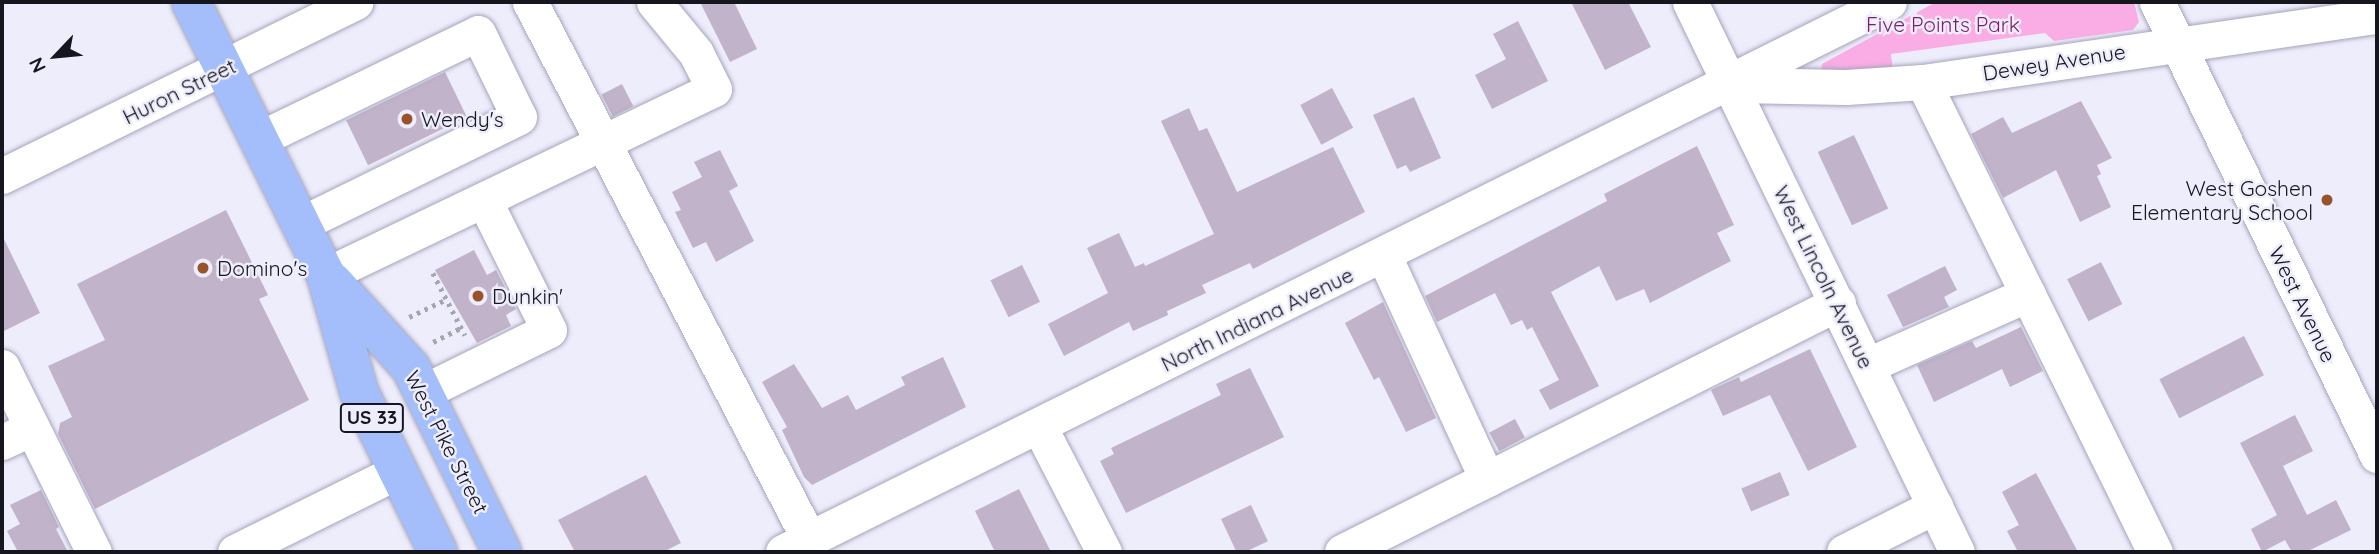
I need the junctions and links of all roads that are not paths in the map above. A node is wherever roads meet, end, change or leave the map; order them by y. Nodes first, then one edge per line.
1 (191, 2) edge
2 (355, 2) edge
3 (530, 2) edge
4 (654, 2) edge
5 (1690, 2) edge
6 (1889, 2) edge
7 (2157, 2) edge
8 (2377, 16) edge
9 (2176, 43) junction
10 (224, 69) junction
11 (1923, 82) junction
12 (1730, 85) junction
13 (259, 139) junction
14 (603, 143) junction
15 (2, 177) edge
16 (485, 202) junction
17 (301, 224) junction
18 (1384, 256) junction
19 (327, 275) junction
20 (2028, 295) junction
21 (1838, 303) junction
22 (1868, 365) junction
23 (2, 367) edge
24 (423, 392) junction
25 (1040, 426) junction
26 (17, 435) edge
27 (2377, 455) edge
28 (398, 471) junction
29 (1487, 479) junction
30 (1935, 506) junction
31 (796, 546) edge
32 (94, 552) edge
33 (235, 552) edge
34 (438, 552) edge
35 (502, 552) edge
36 (1104, 552) edge
37 (1342, 552) edge
38 (1844, 552) edge
39 (1957, 552) edge
40 (2155, 552) edge

1 - 10 highway, West Pike Street / US 33
2 - 10 street, Huron Street
3 - 14 street
4 - 14 street
5 - 12 street, West Lincoln Avenue
6 - 12 street, North Indiana Avenue
7 - 9 street, West Avenue
8 - 9 street, Dewey Avenue
9 - 11 street, Dewey Avenue
9 - 27 street, West Avenue
10 - 13 highway, West Pike Street / US 33
10 - 15 street, Huron Street
11 - 12 street, Dewey Avenue
11 - 20 street
12 - 18 street, North Indiana Avenue
12 - 21 street, West Lincoln Avenue
13 - 17 highway, West Pike Street / US 33
13 - 17 street
14 - 16 street
14 - 31 street
16 - 19 street
16 - 24 street
17 - 19 highway, West Pike Street / US 33
18 - 25 street, North Indiana Avenue
18 - 29 street
19 - 24 highway, West Pike Street
19 - 28 highway, West Pike Street / US 33
20 - 22 street
20 - 40 street
21 - 22 street, West Lincoln Avenue
21 - 29 street
22 - 30 street, West Lincoln Avenue
23 - 26 street
24 - 35 highway, West Pike Street
25 - 31 street, North Indiana Avenue
25 - 36 street
26 - 32 street
28 - 33 street
28 - 34 highway, West Pike Street / US 33
29 - 37 street
30 - 38 street
30 - 39 street, West Lincoln Avenue

